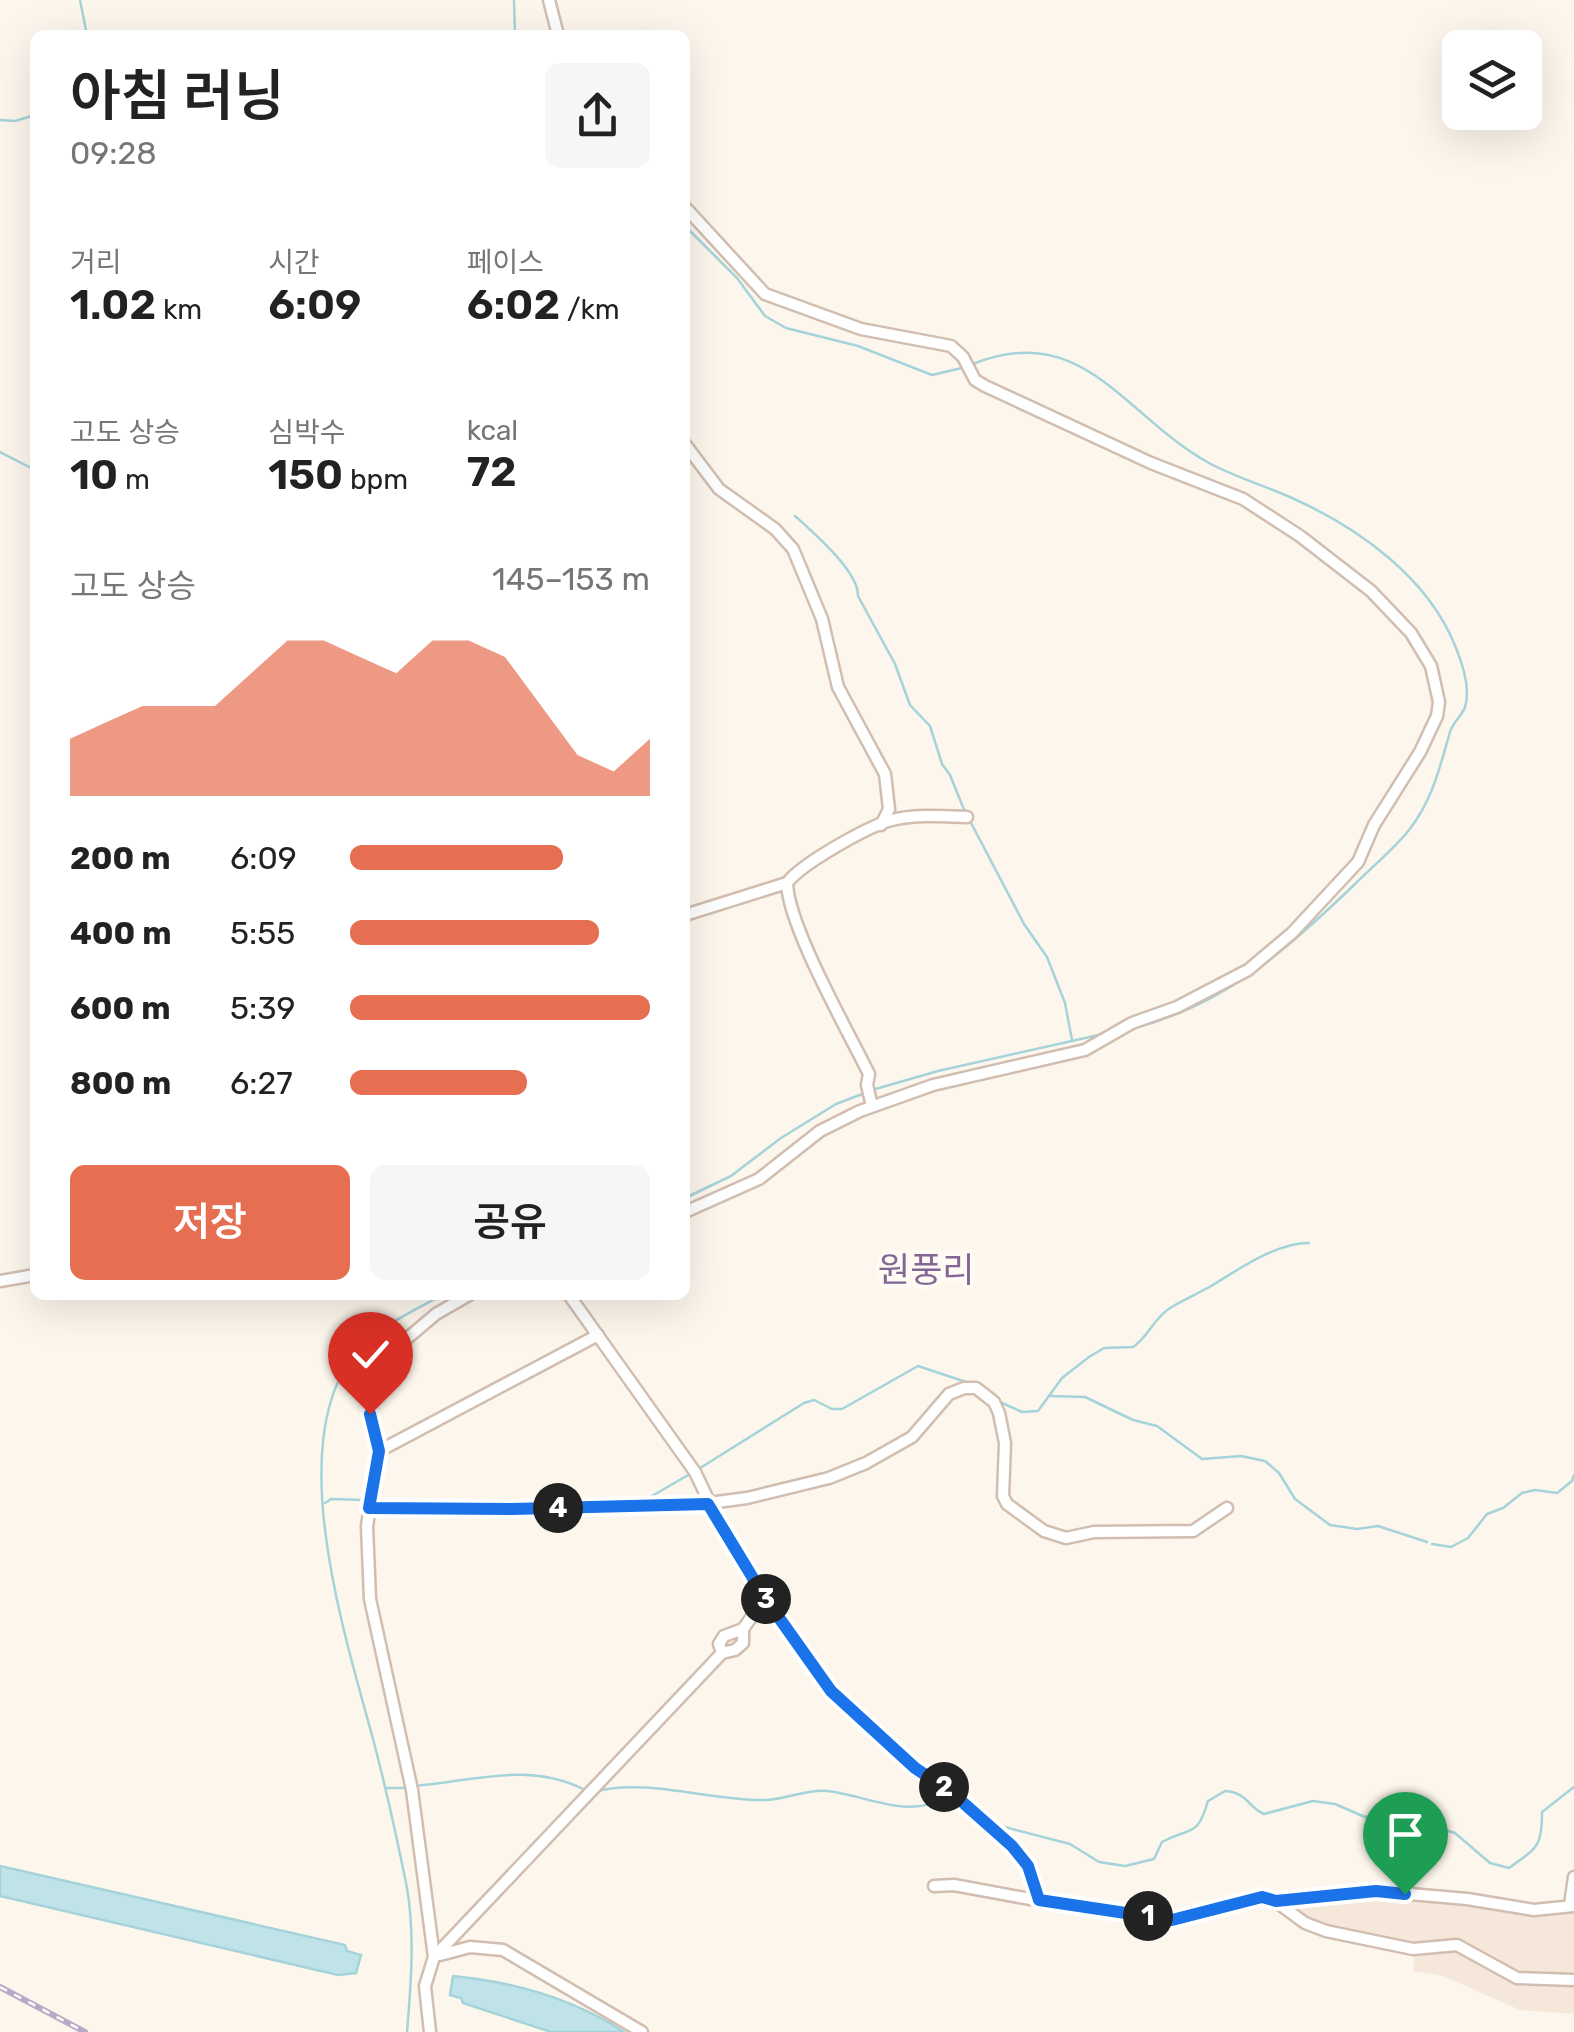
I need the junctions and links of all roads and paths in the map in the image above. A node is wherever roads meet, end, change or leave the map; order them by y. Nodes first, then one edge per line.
1 (550, 0) edge
2 (557, 30) edge
3 (690, 212) edge
4 (690, 451) edge
5 (967, 817) dead end
6 (881, 826) junction
7 (786, 883) junction
8 (690, 913) edge
9 (872, 1106) junction
10 (690, 1210) edge
11 (30, 1276) edge
12 (0, 1281) edge
13 (461, 1300) edge
14 (572, 1300) edge
15 (598, 1335) junction
16 (379, 1451) junction
17 (708, 1504) junction
18 (369, 1508) junction
19 (1226, 1508) dead end
20 (765, 1598) junction
21 (1574, 1877) edge
22 (934, 1886) dead end
23 (1039, 1900) junction
24 (1276, 1901) junction
25 (1572, 1905) edge
26 (434, 1956) junction
27 (1574, 1980) edge
28 (430, 2032) edge
29 (642, 2032) edge

1 - 2 street
3 - 9 street
4 - 6 street
5 - 6 street
6 - 7 street
7 - 8 street
7 - 9 street
9 - 10 street
11 - 12 street
13 - 16 street
14 - 15 street
15 - 16 street
15 - 17 street
16 - 18 street
17 - 18 street
17 - 19 street
17 - 20 street
18 - 26 street
20 - 23 street
20 - 26 street
21 - 25 street
22 - 23 street
23 - 24 street
24 - 25 street
24 - 27 street
26 - 28 street
26 - 29 street

